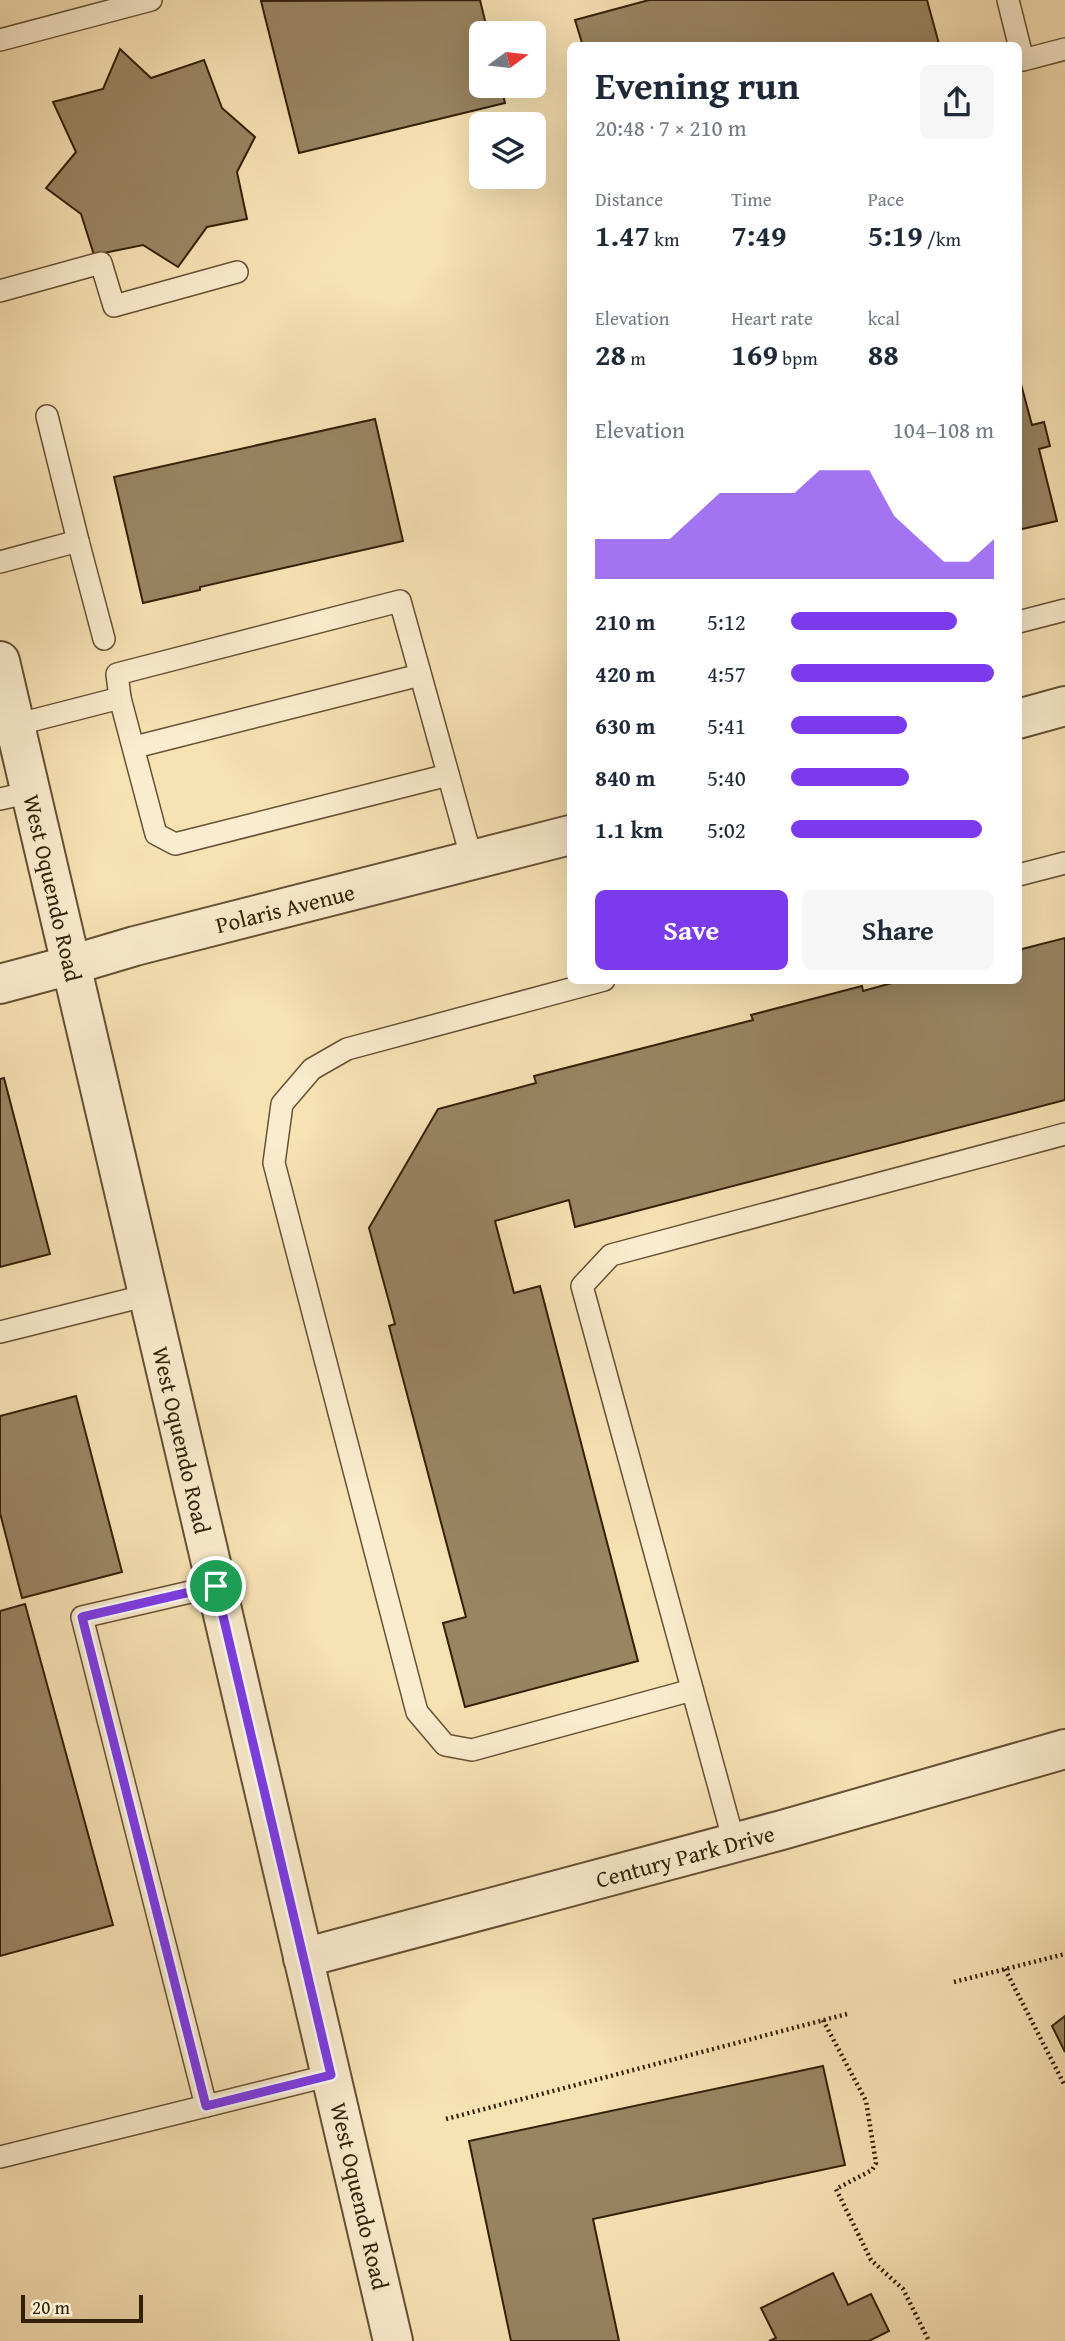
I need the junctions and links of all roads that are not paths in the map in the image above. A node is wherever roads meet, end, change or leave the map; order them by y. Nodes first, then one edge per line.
1 (151, 0) edge
2 (1008, 0) edge
3 (0, 40) edge
4 (1017, 42) edge
5 (1065, 49) edge
6 (1022, 60) edge
7 (237, 272) dead end
8 (0, 291) edge
9 (47, 416) dead end
10 (78, 541) junction
11 (0, 562) edge
12 (1065, 610) edge
13 (1022, 621) edge
14 (104, 639) dead end
15 (0, 661) edge
16 (420, 675) junction
17 (120, 698) junction
18 (1065, 706) edge
19 (1022, 718) edge
20 (15, 725) junction
21 (135, 747) junction
22 (448, 775) junction
23 (15, 796) edge
24 (567, 836) edge
25 (472, 860) junction
26 (1065, 863) edge
27 (1022, 874) edge
28 (71, 965) junction
29 (0, 984) edge
30 (589, 984) edge
31 (1065, 1134) edge
32 (148, 1295) junction
33 (0, 1332) edge
34 (216, 1586) junction
35 (692, 1690) junction
36 (1065, 1749) edge
37 (734, 1842) junction
38 (303, 1958) junction
39 (331, 2075) junction
40 (206, 2106) junction
41 (0, 2157) edge
42 (393, 2341) edge

1 - 3 lane
2 - 4 lane
5 - 6 lane
7 - 8 lane
9 - 10 lane
10 - 11 lane
10 - 14 lane
12 - 13 lane
15 - 20 street, West Oquendo Road
16 - 17 lane
16 - 21 lane
16 - 22 lane
17 - 20 lane
17 - 21 lane
18 - 19 street
20 - 23 street, West Oquendo Road
21 - 22 lane
22 - 25 lane
23 - 28 street, West Oquendo Road
24 - 25 street, Polaris Avenue
25 - 28 street, Polaris Avenue
26 - 27 lane
28 - 29 street, Polaris Avenue
28 - 32 street, West Oquendo Road
30 - 35 lane
31 - 35 lane
32 - 33 lane
32 - 34 street, West Oquendo Road
34 - 38 street, West Oquendo Road
34 - 40 lane
35 - 37 lane
36 - 37 street, Century Park Drive
37 - 38 street, Century Park Drive
38 - 39 street, West Oquendo Road
39 - 40 lane
39 - 42 street, West Oquendo Road
40 - 41 lane

